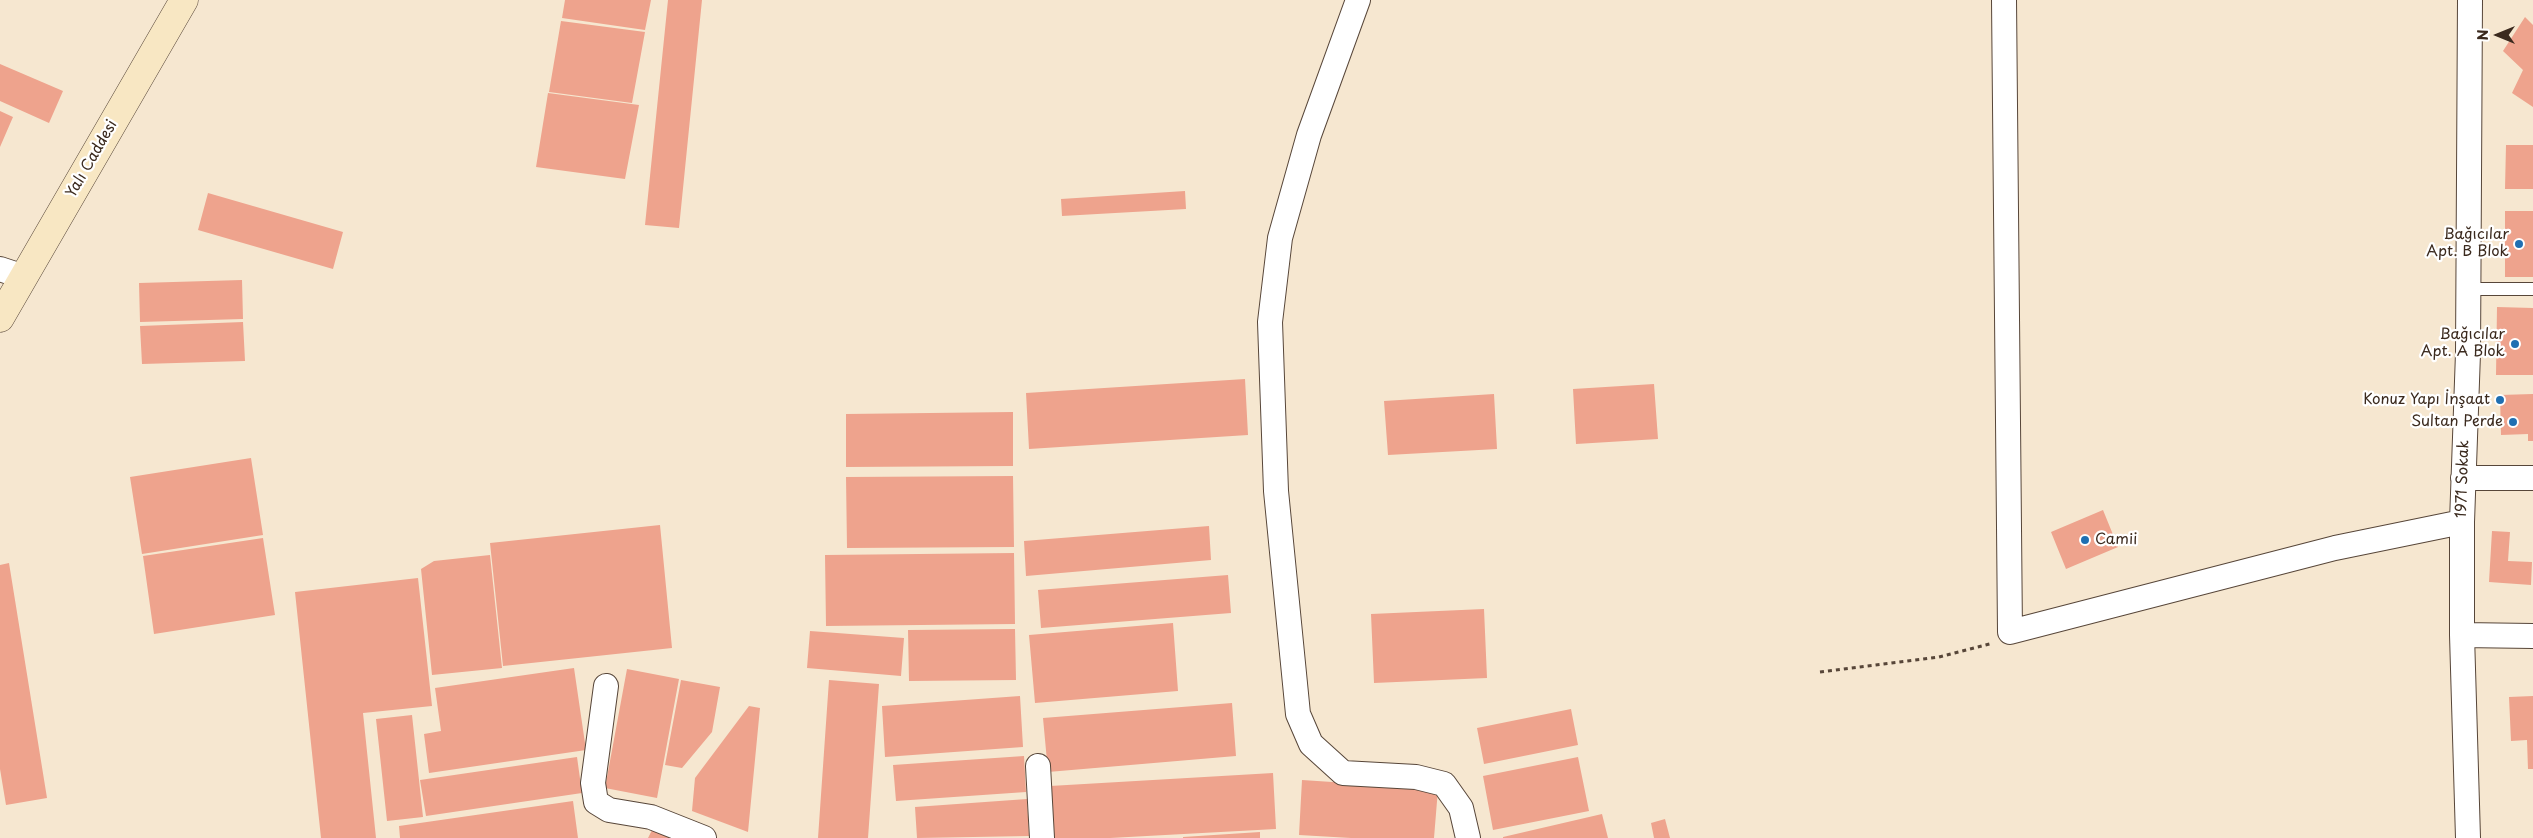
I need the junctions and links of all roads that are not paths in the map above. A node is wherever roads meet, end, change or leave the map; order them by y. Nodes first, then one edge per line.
1 (184, 0) edge
2 (1358, 0) edge
3 (2004, 0) edge
4 (2470, 0) edge
5 (12, 273) edge
6 (2468, 288) junction
7 (2533, 289) edge
8 (0, 318) edge
9 (2463, 478) junction
10 (2533, 478) edge
11 (2462, 522) junction
12 (2462, 635) junction
13 (2533, 636) edge
14 (606, 686) dead end
15 (1038, 766) dead end
16 (704, 838) edge
17 (1042, 838) edge
18 (1468, 838) edge
19 (2468, 838) edge

1 - 5 street, Yalı Caddesi
2 - 18 street
3 - 11 street
4 - 6 street, 1971 Sokak
5 - 8 street, Yalı Caddesi
6 - 7 lane
6 - 9 street, 1971 Sokak
9 - 10 street
9 - 11 street, 1971 Sokak
11 - 12 street, 1971 Sokak
12 - 13 street
12 - 19 street, 1971 Sokak
14 - 16 street
15 - 17 street

